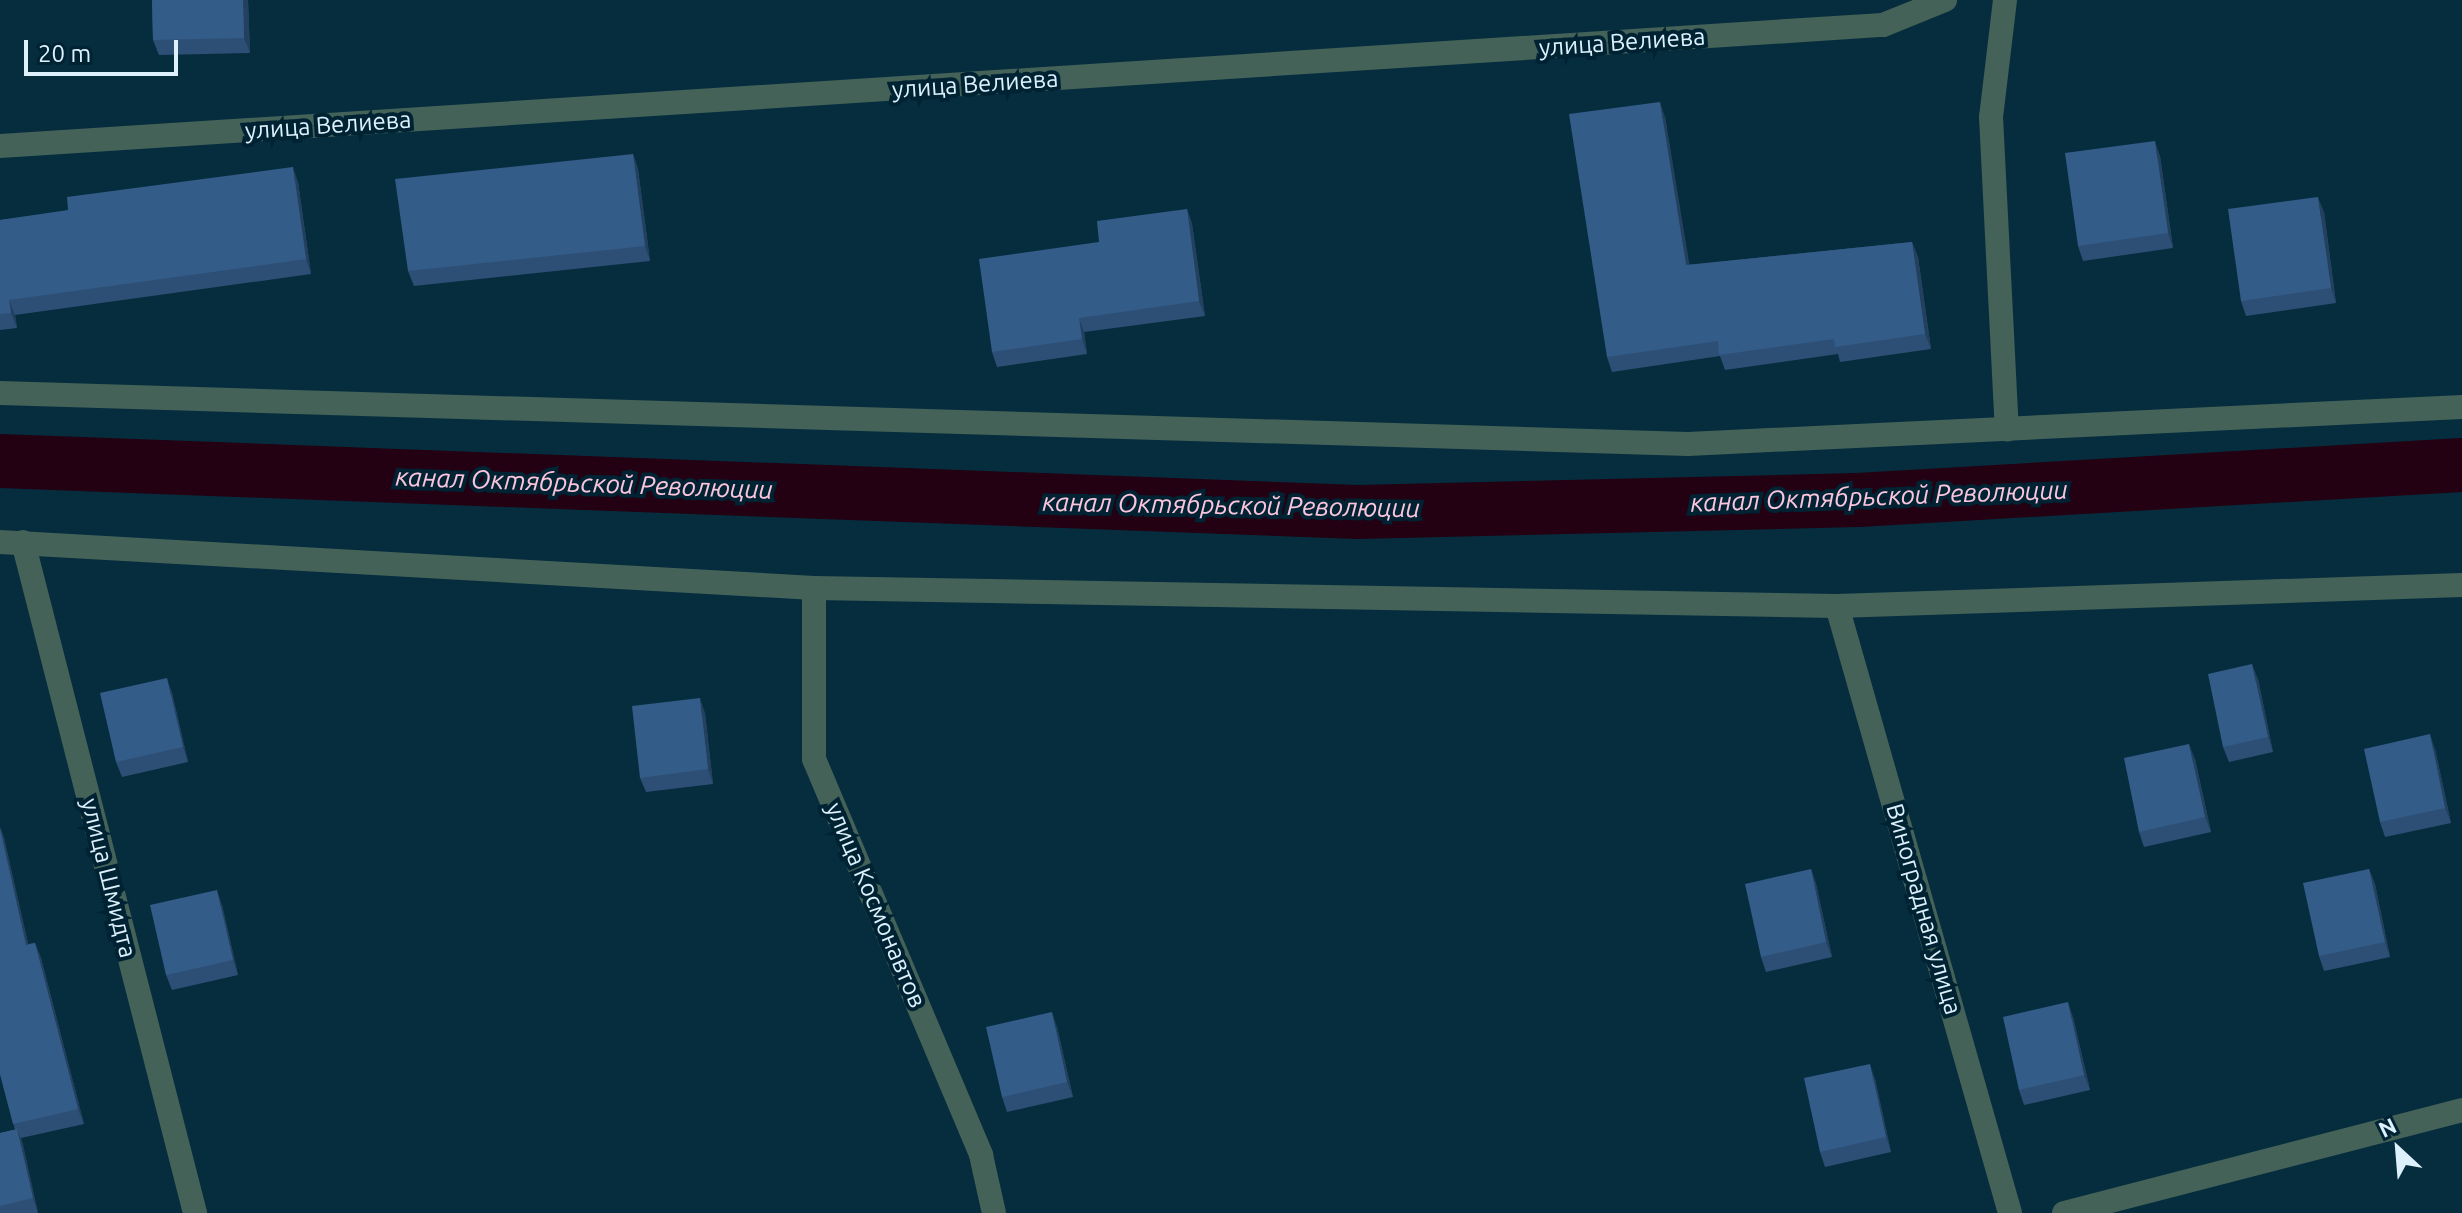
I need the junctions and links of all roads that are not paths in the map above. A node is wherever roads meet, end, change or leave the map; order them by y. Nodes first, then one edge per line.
1 (1945, 0) edge
2 (2005, 0) edge
3 (0, 146) edge
4 (0, 393) edge
5 (2462, 407) edge
6 (2007, 430) junction
7 (12, 542) edge
8 (2462, 585) edge
9 (814, 588) junction
10 (1837, 606) junction
11 (2462, 1110) edge
12 (195, 1213) edge
13 (994, 1213) edge
14 (2010, 1213) edge
15 (2064, 1213) edge

1 - 3 street, улица Велиева
2 - 6 street
4 - 6 street
5 - 6 street
7 - 9 street
7 - 12 street, улица Шмидта
8 - 10 street
9 - 10 street
9 - 13 street, улица Космонавтов
10 - 14 street, Виноградная улица
11 - 15 street

